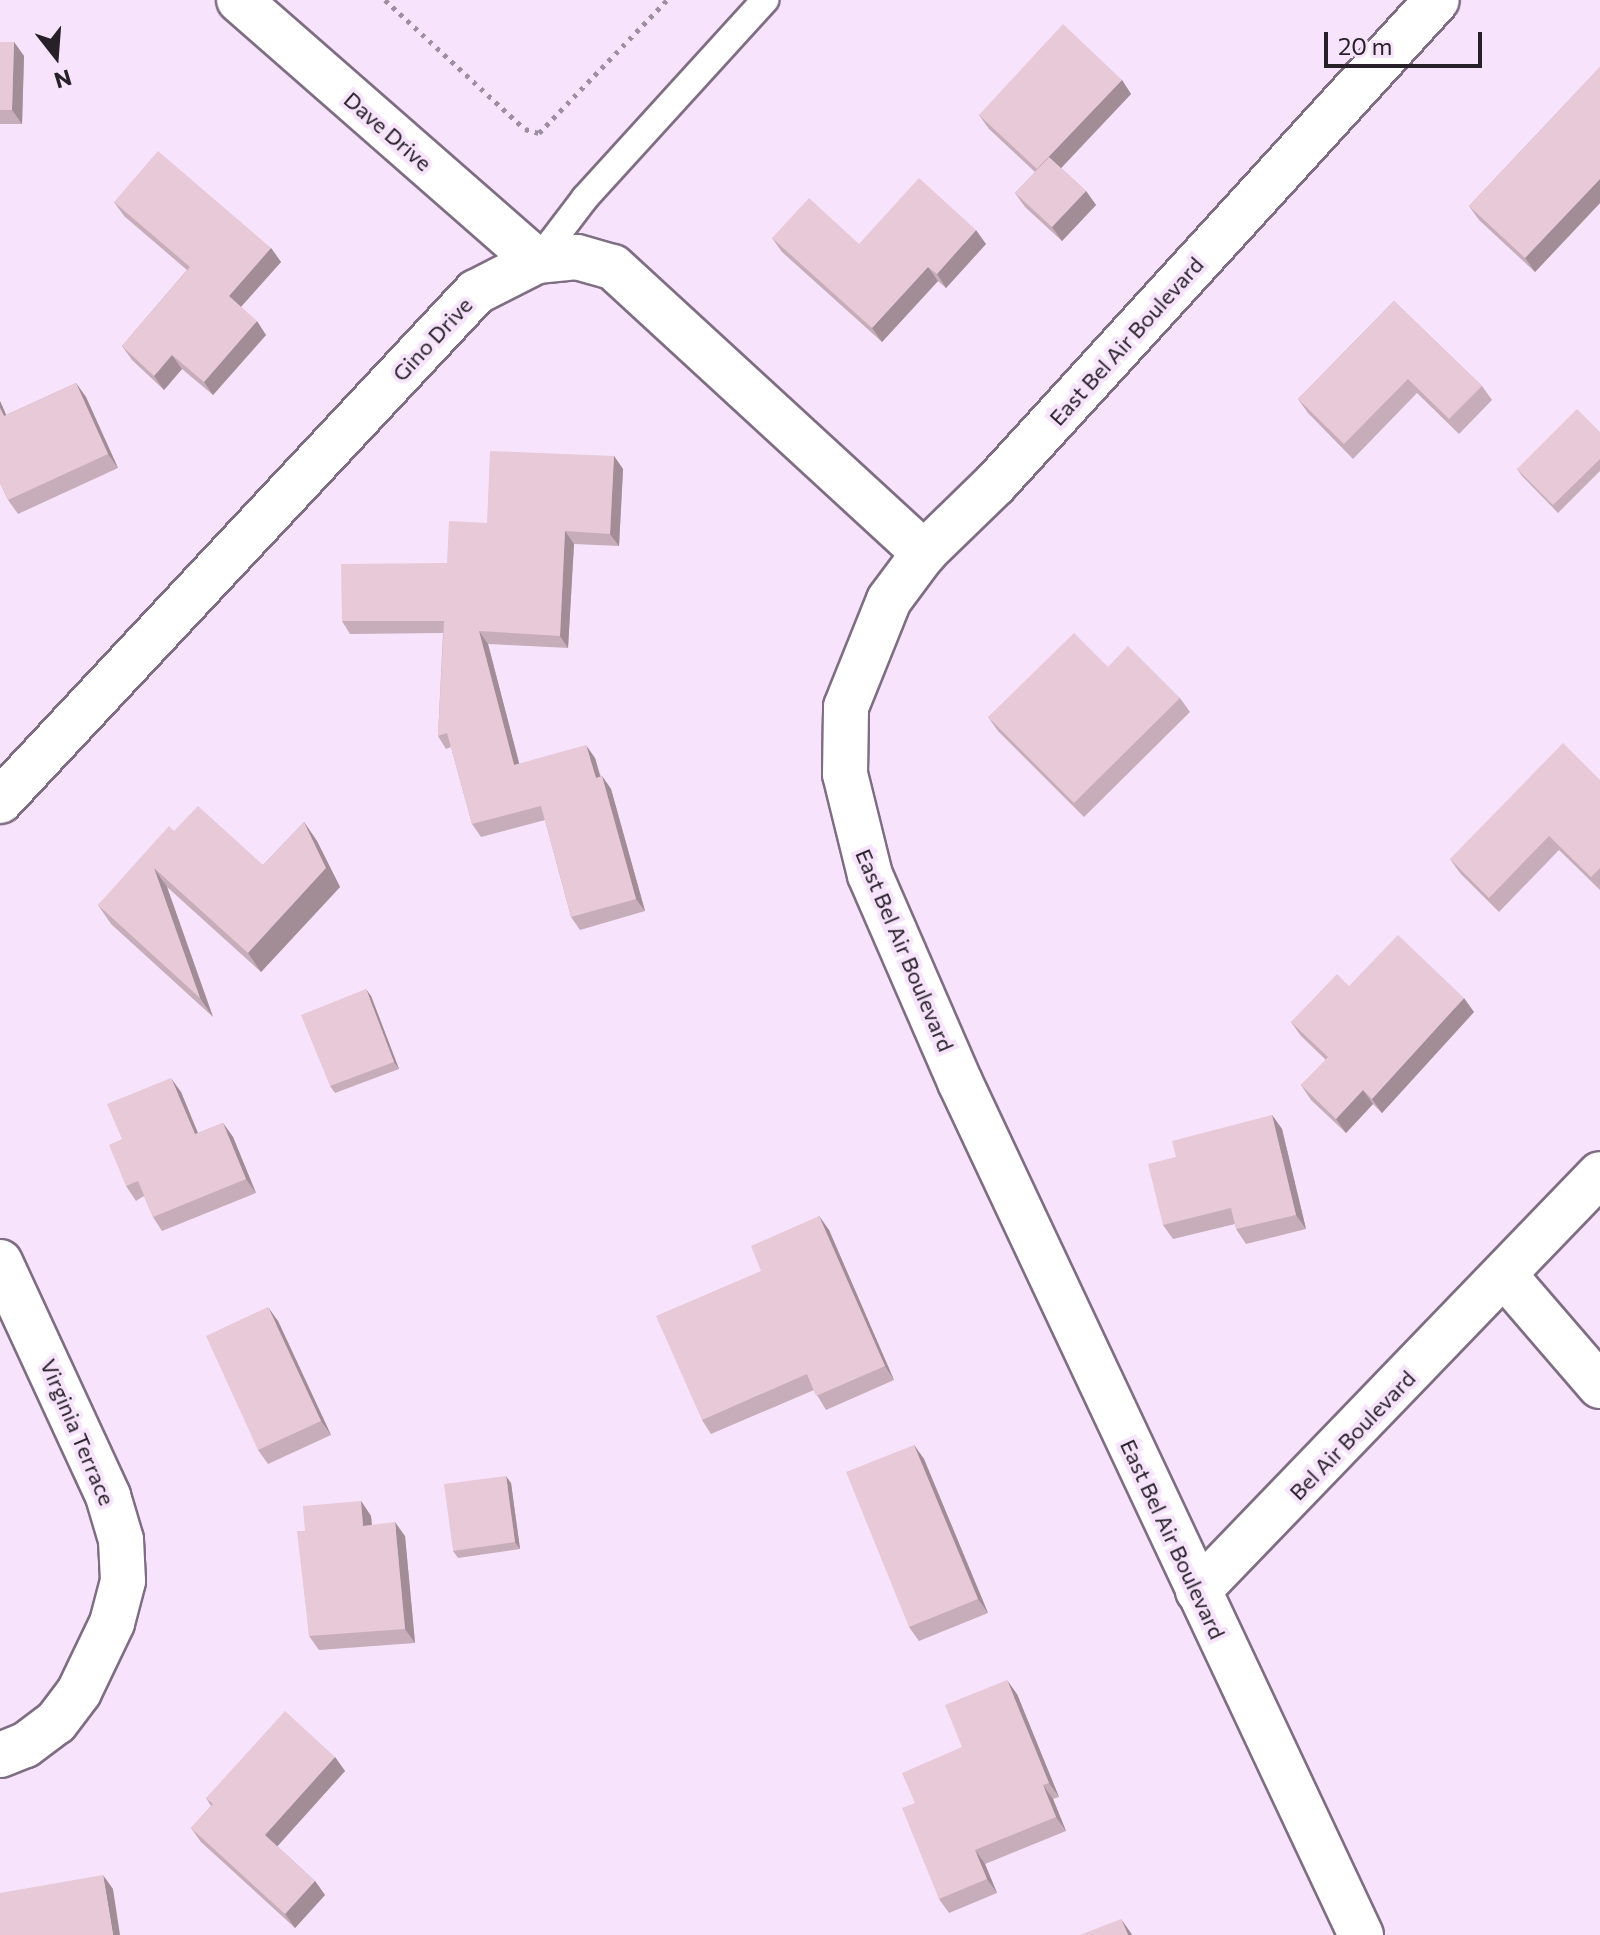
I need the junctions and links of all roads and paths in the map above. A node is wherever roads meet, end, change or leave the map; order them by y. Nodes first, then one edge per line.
1 (239, 0) edge
2 (385, 0) edge
3 (667, 0) edge
4 (765, 0) edge
5 (1437, 0) edge
6 (537, 261) junction
7 (924, 553) junction
8 (0, 801) edge
9 (1600, 1174) edge
10 (0, 1262) edge
11 (1506, 1277) junction
12 (1600, 1386) edge
13 (1198, 1591) junction
14 (0, 1755) edge
15 (1361, 1935) edge

1 - 6 street, Dave Drive
2 - 3 path
4 - 6 lane
5 - 7 street, East Bel Air Boulevard
6 - 7 street, Gino Drive
6 - 8 street, Gino Drive
7 - 13 street, East Bel Air Boulevard
9 - 11 street, Bel Air Boulevard
10 - 14 street, Virginia Terrace
11 - 12 street
11 - 13 street, Bel Air Boulevard
13 - 15 street, East Bel Air Boulevard

